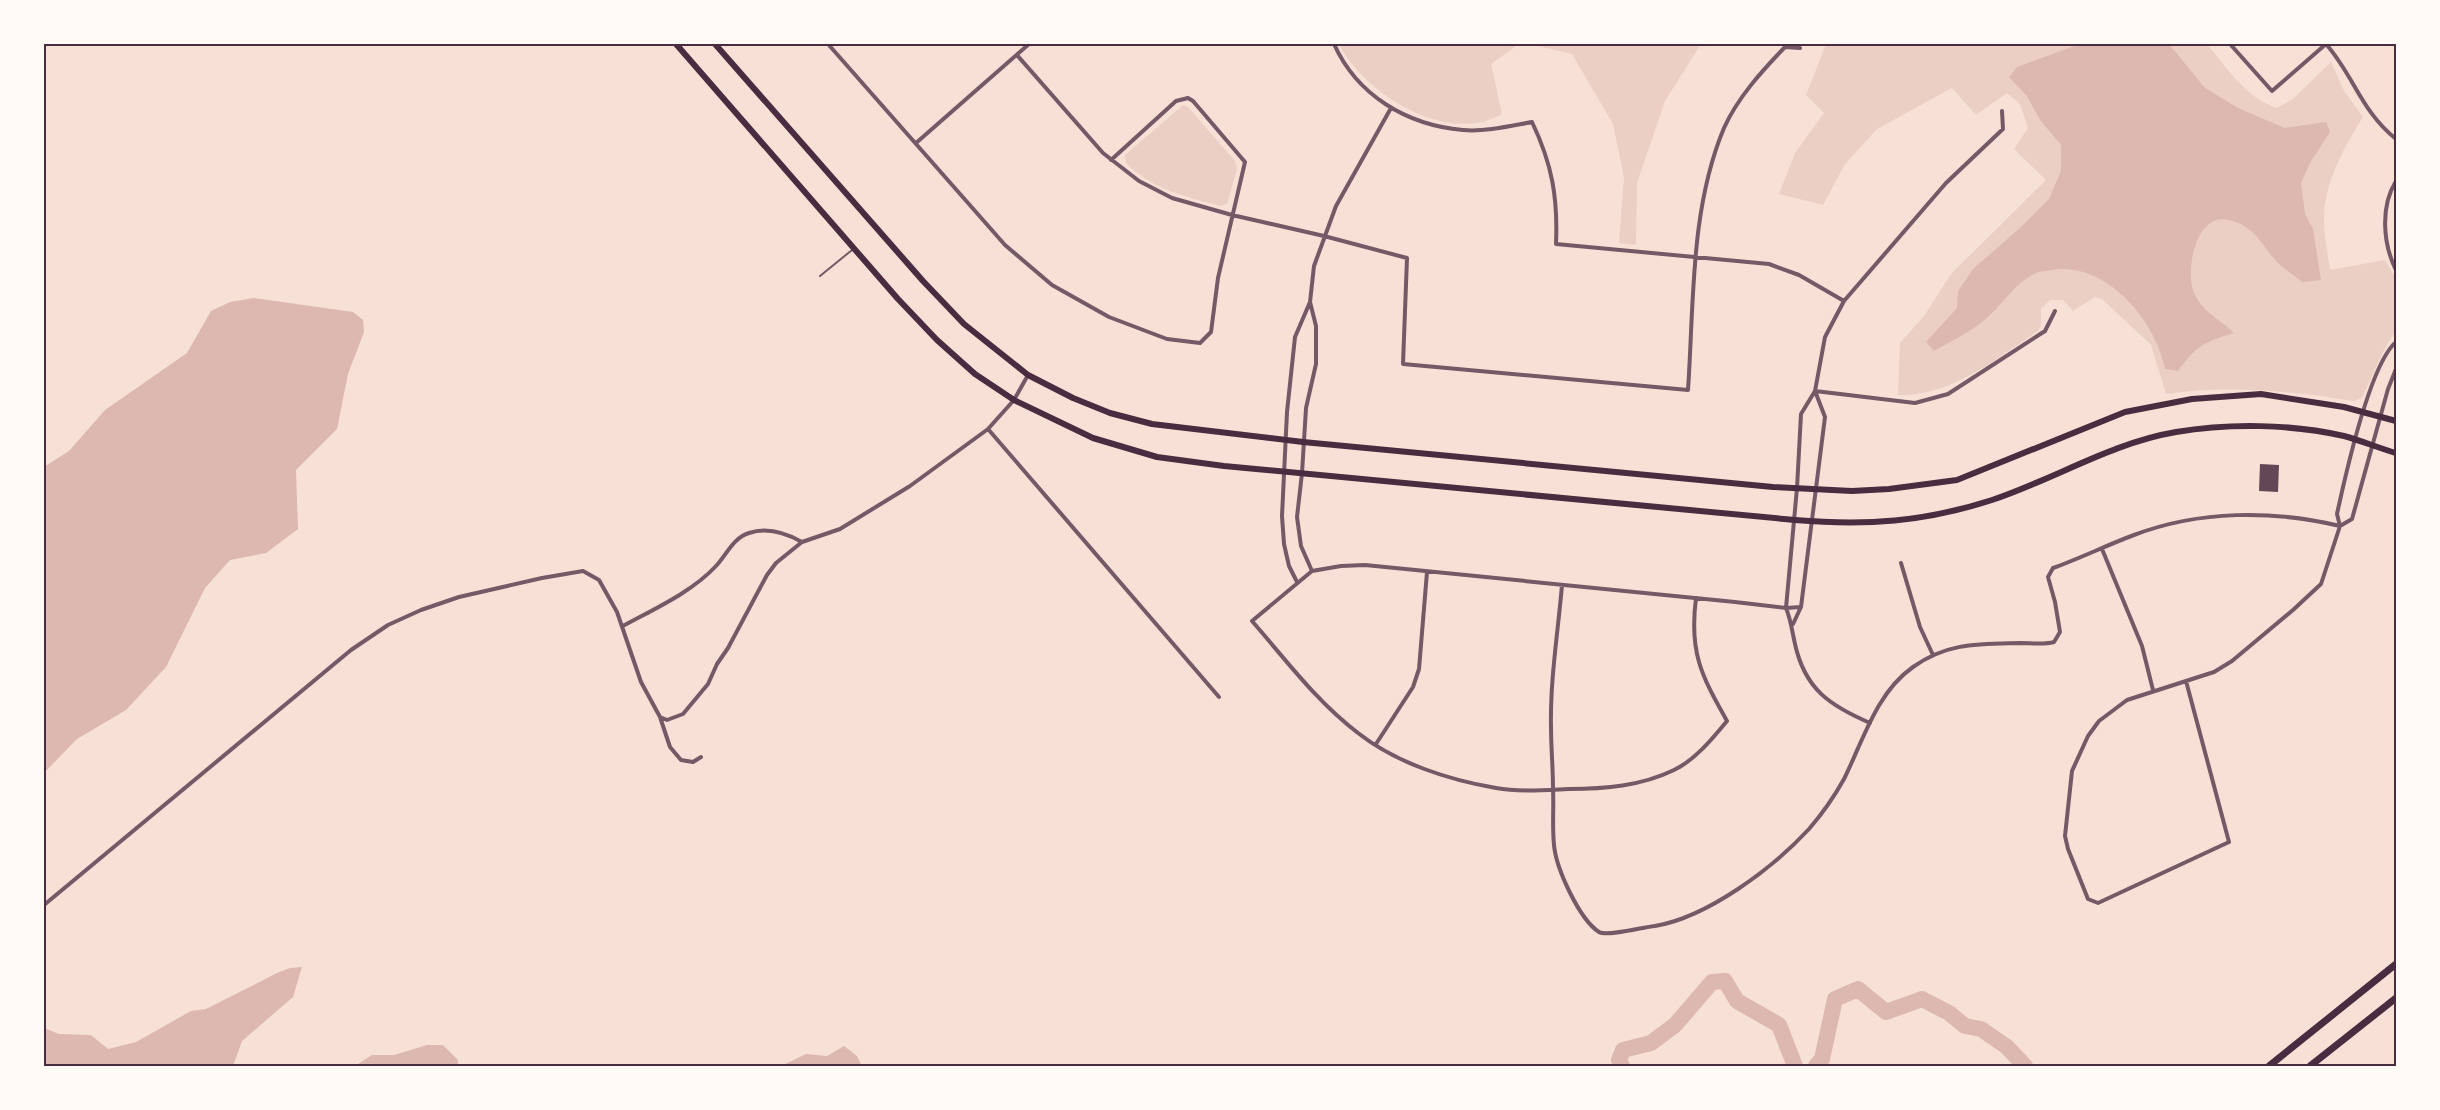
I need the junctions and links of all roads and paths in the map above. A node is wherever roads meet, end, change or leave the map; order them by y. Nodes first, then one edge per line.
1 (676, 44) edge
2 (715, 44) edge
3 (828, 44) edge
4 (1029, 44) edge
5 (1334, 44) edge
6 (2230, 44) edge
7 (1800, 48) dead end
8 (1017, 55) junction
9 (1391, 108) junction
10 (2002, 111) dead end
11 (2397, 140) edge
12 (916, 143) junction
13 (1111, 160) junction
14 (2397, 181) edge
15 (1232, 215) junction
16 (1324, 236) junction
17 (854, 249) junction
18 (1697, 257) junction
19 (2397, 270) edge
20 (820, 276) dead end
21 (1310, 302) junction
22 (1844, 302) junction
23 (2055, 311) dead end
24 (2397, 342) edge
25 (2397, 369) edge
26 (1028, 375) junction
27 (1815, 391) junction
28 (1014, 400) junction
29 (2364, 412) junction
30 (2381, 417) junction
31 (2397, 421) edge
32 (988, 429) junction
33 (1286, 440) junction
34 (2356, 440) junction
35 (1303, 442) junction
36 (2373, 446) junction
37 (2397, 453) edge
38 (1284, 471) junction
39 (1302, 473) junction
40 (1797, 488) junction
41 (1815, 489) junction
42 (1795, 519) junction
43 (1811, 521) junction
44 (2340, 526) junction
45 (802, 542) junction
46 (2102, 549) junction
47 (1901, 563) dead end
48 (1312, 571) junction
49 (1426, 572) junction
50 (1297, 582) junction
51 (1562, 585) junction
52 (1696, 598) junction
53 (1801, 607) junction
54 (1786, 608) junction
55 (1793, 625) junction
56 (623, 626) junction
57 (1933, 655) junction
58 (2186, 681) junction
59 (2153, 690) junction
60 (1219, 697) dead end
61 (660, 717) junction
62 (1870, 723) junction
63 (1376, 744) junction
64 (701, 757) dead end
65 (1554, 790) junction
66 (44, 905) edge
67 (2397, 964) edge
68 (2397, 998) edge
69 (2269, 1066) edge
70 (2310, 1066) edge

1 - 17 main road
2 - 26 main road
3 - 12 street
4 - 8 street
5 - 9 street
6 - 11 street
7 - 18 street
8 - 12 street
8 - 13 street
9 - 16 street
9 - 18 street
10 - 22 street
12 - 15 street
13 - 15 street
13 - 15 street
14 - 19 street
15 - 16 street
16 - 18 street
16 - 21 street
17 - 20 lane
17 - 28 main road
18 - 22 street
21 - 33 street
21 - 35 street
22 - 27 street
23 - 27 street
24 - 29 street
25 - 30 street
26 - 28 street
26 - 33 main road
27 - 40 street
27 - 41 street
28 - 32 street
28 - 38 main road
29 - 30 main road
29 - 34 street
29 - 41 main road
30 - 31 main road
30 - 36 street
32 - 45 street
32 - 60 street
33 - 35 main road
33 - 38 street
34 - 36 main road
34 - 43 main road
34 - 44 street
35 - 39 street
35 - 40 main road
36 - 37 main road
36 - 44 street
38 - 39 main road
38 - 50 street
39 - 42 main road
39 - 48 street
40 - 41 main road
40 - 42 street
41 - 43 street
42 - 43 main road
42 - 54 street
43 - 53 street
44 - 46 street
44 - 58 street
45 - 56 street
45 - 61 street
46 - 57 street
46 - 59 street
47 - 57 street
48 - 49 street
48 - 50 street
49 - 51 street
49 - 63 street
50 - 63 street
51 - 52 street
51 - 65 street
52 - 54 street
52 - 65 street
53 - 54 street
53 - 55 street
54 - 55 street
55 - 62 street
56 - 61 street
56 - 66 street
57 - 62 street
58 - 59 street
58 - 59 street
61 - 64 street
62 - 65 street
63 - 65 street
67 - 69 main road
68 - 70 main road

